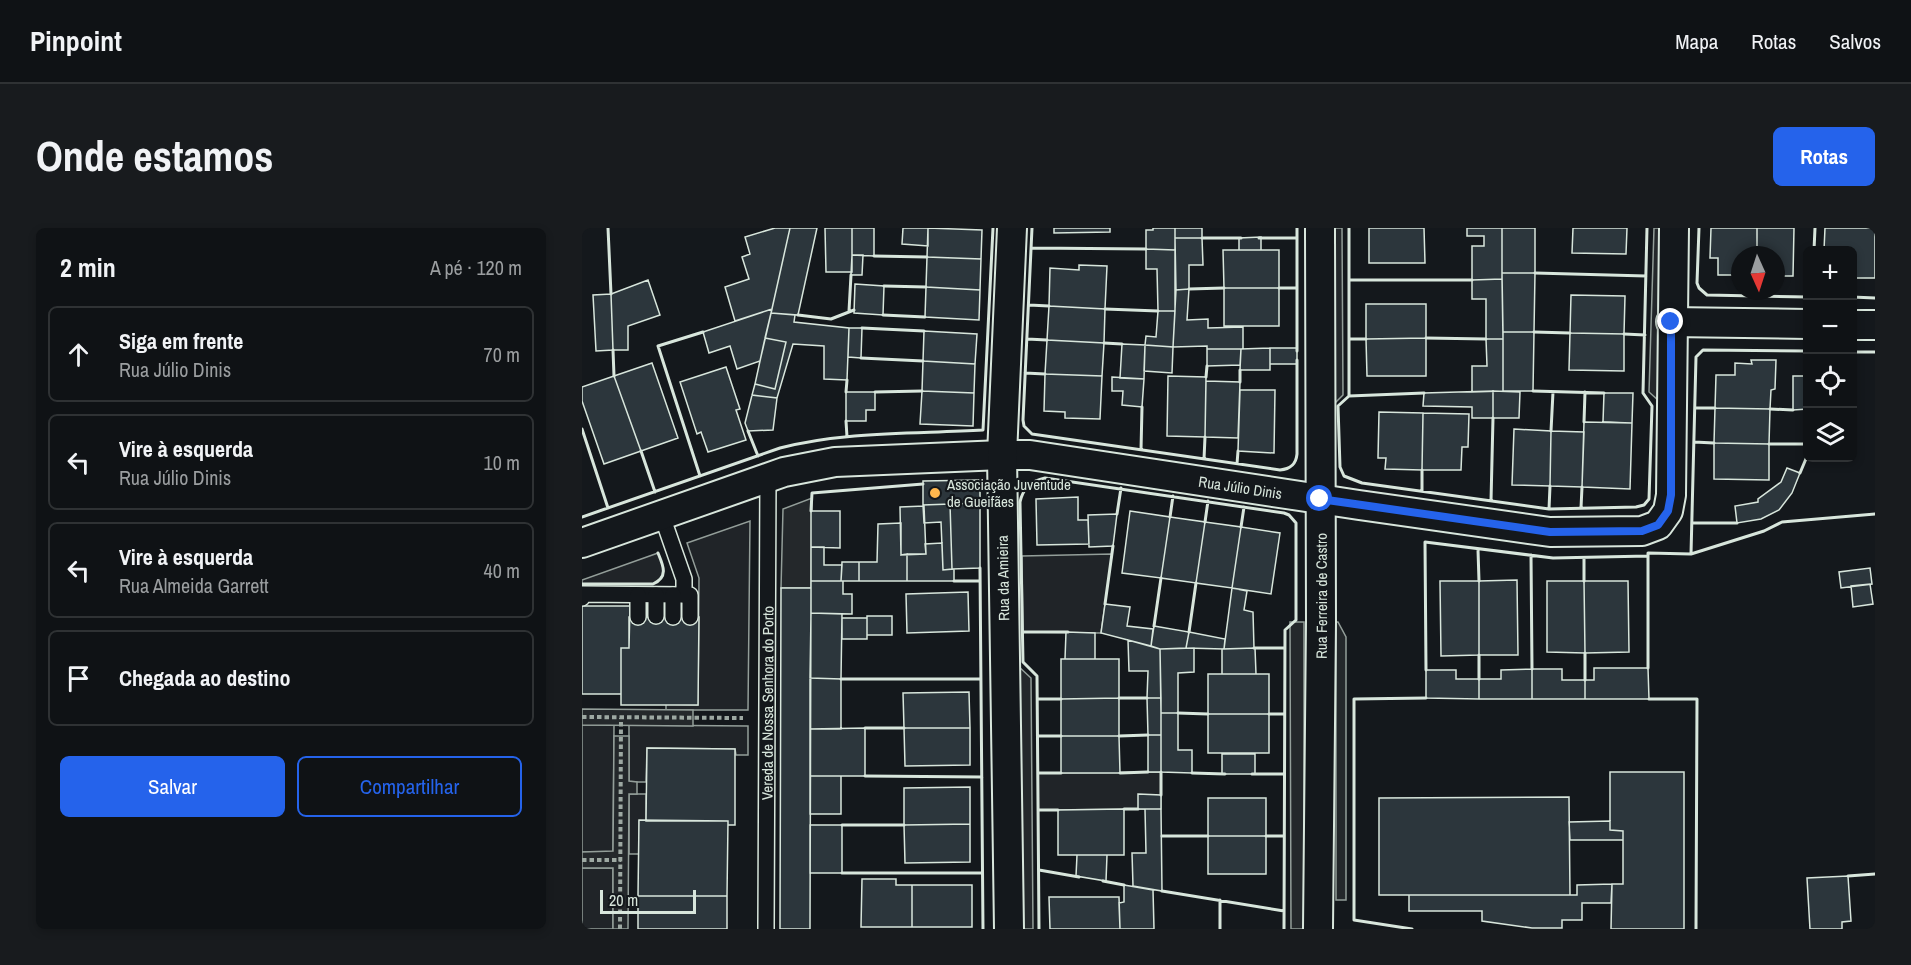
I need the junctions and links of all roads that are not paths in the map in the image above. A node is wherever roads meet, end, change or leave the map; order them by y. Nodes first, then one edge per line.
1 (1012, 228) edge
2 (1320, 228) edge
3 (1674, 228) edge
4 (1671, 322) junction
5 (1803, 324) edge
6 (1857, 325) edge
7 (1875, 325) edge
8 (1002, 455) junction
9 (768, 477) junction
10 (1320, 499) junction
11 (662, 516) junction
12 (582, 543) edge
13 (639, 595) junction
14 (656, 595) junction
15 (678, 595) junction
16 (582, 598) edge
17 (656, 616) dead end
18 (673, 616) dead end
19 (638, 617) dead end
20 (690, 617) dead end
21 (766, 929) edge
22 (1009, 929) edge
23 (1318, 929) edge

1 - 8 street, Rua da Amieira
2 - 10 street, Rua Ferreira de Castro
3 - 4 street
4 - 5 street
4 - 10 street, Rua Júlio Dinis
6 - 7 street
8 - 9 street, Rua Júlio Dinis
8 - 10 street, Rua Júlio Dinis
8 - 22 street, Rua da Amieira
9 - 11 street, Rua Júlio Dinis
9 - 21 lane, Vereda de Nossa Senhora do Porto
10 - 23 street, Rua Ferreira de Castro
11 - 12 street, Rua Júlio Dinis
11 - 15 lane
13 - 14 lane
13 - 16 lane
13 - 19 lane
14 - 15 lane
14 - 17 lane
15 - 18 lane
15 - 20 lane

